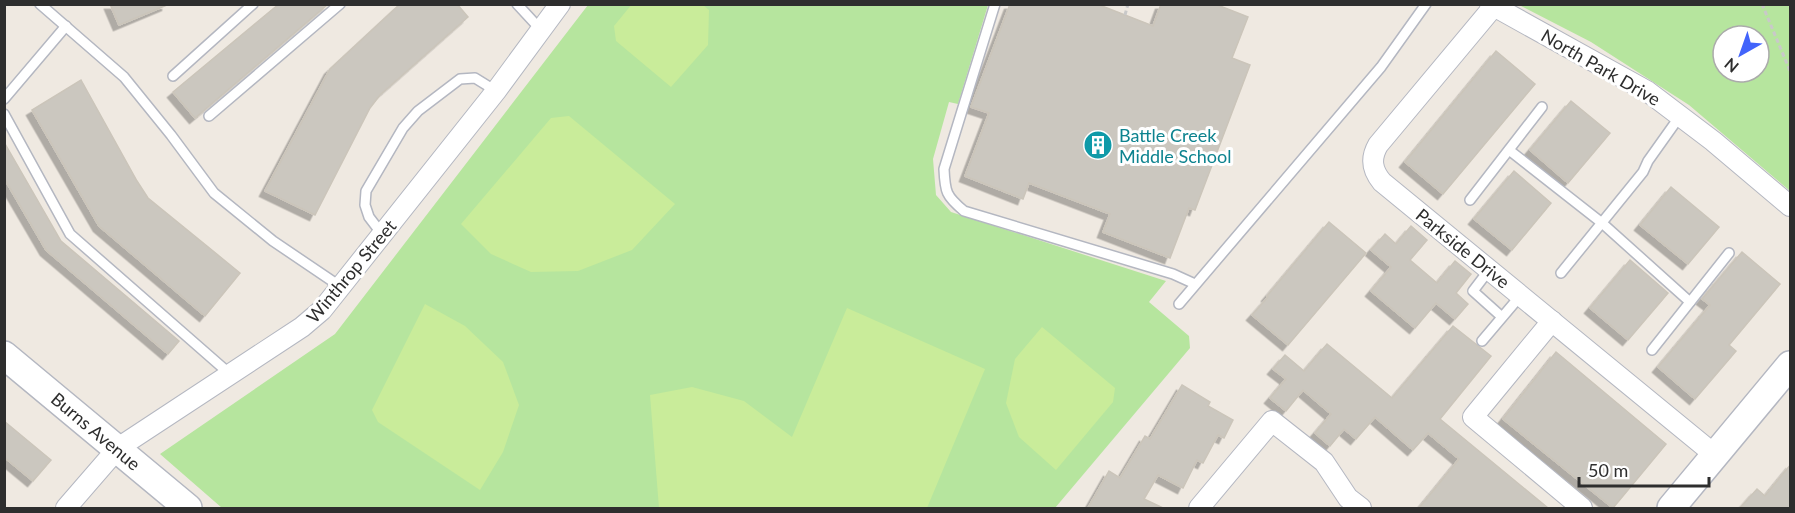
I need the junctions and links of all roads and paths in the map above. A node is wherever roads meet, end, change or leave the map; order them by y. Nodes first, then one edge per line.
1 (40, 4) edge
2 (253, 4) edge
3 (340, 4) edge
4 (517, 4) edge
5 (560, 4) edge
6 (995, 4) edge
7 (1128, 4) edge
8 (1426, 4) edge
9 (1762, 4) edge
10 (1492, 5) edge
11 (1125, 15) dead end
12 (66, 26) junction
13 (541, 30) junction
14 (1791, 71) edge
15 (173, 75) dead end
16 (496, 90) junction
17 (4, 99) edge
18 (1542, 106) dead end
19 (4, 114) edge
20 (209, 116) dead end
21 (1680, 116) junction
22 (1509, 150) junction
23 (1470, 200) dead end
24 (1791, 206) edge
25 (1602, 223) junction
26 (382, 234) junction
27 (1729, 253) dead end
28 (1490, 270) junction
29 (1562, 273) dead end
30 (1195, 284) junction
31 (341, 287) junction
32 (1521, 295) junction
33 (1690, 302) junction
34 (1179, 304) dead end
35 (1502, 317) junction
36 (1552, 321) junction
37 (1482, 341) dead end
38 (1652, 350) dead end
39 (4, 355) edge
40 (1791, 365) edge
41 (231, 375) junction
42 (118, 448) junction
43 (1715, 455) junction
44 (66, 508) edge
45 (188, 508) edge
46 (1199, 508) edge
47 (1361, 508) edge
48 (1582, 508) edge
49 (1671, 508) edge

1 - 12 lane
2 - 15 lane
3 - 20 lane
4 - 13 lane
5 - 13 street, Winthrop Street
6 - 30 lane
7 - 11 path
8 - 30 lane
9 - 14 path
10 - 21 street, North Park Drive
10 - 28 street, Parkside Drive
12 - 17 lane
12 - 31 lane
13 - 16 street, Winthrop Street
16 - 26 street, Winthrop Street
16 - 26 lane
18 - 22 lane
19 - 41 lane
21 - 24 street, North Park Drive
21 - 25 lane
22 - 23 lane
22 - 25 lane
25 - 29 lane
25 - 33 lane
26 - 31 street, Winthrop Street
27 - 33 lane
28 - 32 street, Parkside Drive
28 - 35 lane
30 - 34 lane
31 - 41 street, Winthrop Street
32 - 35 lane
32 - 36 street, Parkside Drive
33 - 38 lane
35 - 37 lane
36 - 43 street, Parkside Drive
36 - 48 street
39 - 42 street, Burns Avenue
40 - 43 street
41 - 42 street, Winthrop Street
42 - 44 street, Winthrop Street
42 - 45 street, Burns Avenue
43 - 49 street
46 - 47 street

